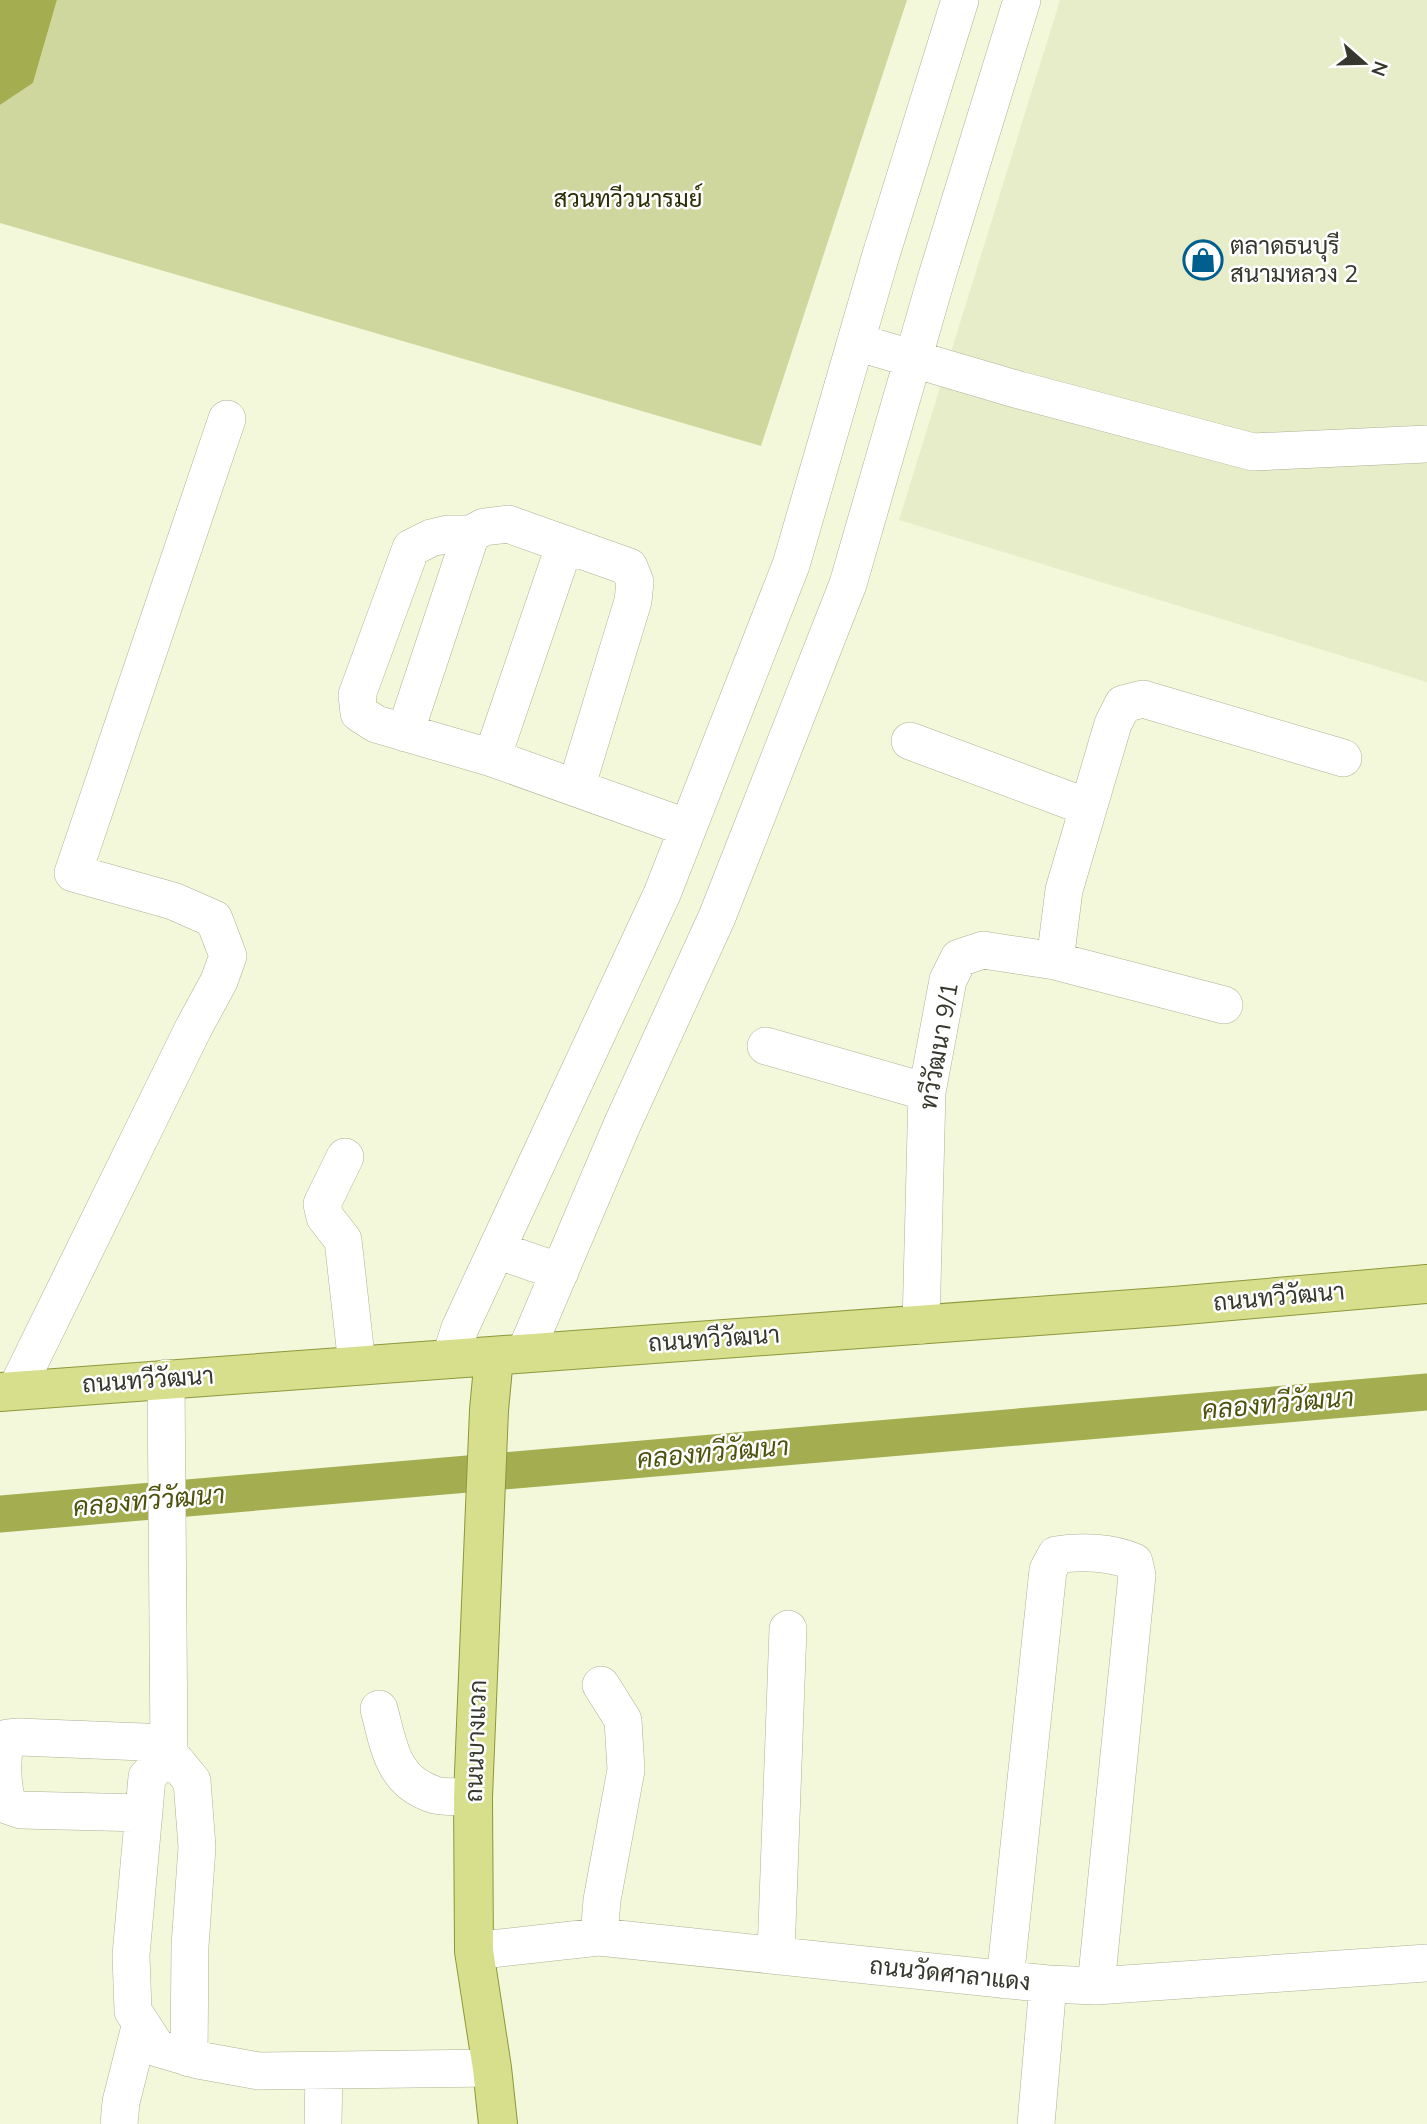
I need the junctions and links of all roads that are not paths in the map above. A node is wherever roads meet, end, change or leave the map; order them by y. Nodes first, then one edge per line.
1 (960, 0) edge
2 (1022, 0) edge
3 (856, 342) junction
4 (913, 358) junction
5 (227, 419) dead end
6 (1427, 444) edge
7 (471, 534) junction
8 (565, 544) junction
9 (405, 733) junction
10 (910, 741) dead end
11 (492, 758) junction
12 (1343, 758) dead end
13 (576, 788) junction
14 (1087, 807) junction
15 (688, 828) junction
16 (1055, 961) junction
17 (1224, 1005) dead end
18 (766, 1046) dead end
19 (926, 1092) junction
20 (345, 1157) dead end
21 (497, 1250) junction
22 (560, 1272) junction
23 (1427, 1284) edge
24 (921, 1325) junction
25 (510, 1355) junction
26 (450, 1359) junction
27 (357, 1365) junction
28 (166, 1378) junction
29 (8, 1391) edge
30 (788, 1629) dead end
31 (601, 1685) dead end
32 (379, 1709) dead end
33 (169, 1748) junction
34 (473, 1797) junction
35 (143, 1813) junction
36 (598, 1937) junction
37 (474, 1951) junction
38 (776, 1954) junction
39 (1427, 1963) edge
40 (1005, 1980) junction
41 (1048, 1984) junction
42 (1096, 1986) junction
43 (141, 2023) junction
44 (189, 2057) junction
45 (492, 2068) junction
46 (324, 2071) junction
47 (119, 2124) edge
48 (323, 2124) edge
49 (498, 2124) edge
50 (1035, 2124) edge

1 - 3 street
2 - 4 street
3 - 4 street
3 - 15 street
4 - 6 street
4 - 22 street
5 - 29 street
7 - 8 street
7 - 9 street
7 - 9 street
8 - 11 street
8 - 13 street
9 - 11 street
10 - 14 street
11 - 13 street
12 - 14 street
13 - 15 street
14 - 16 street
15 - 21 street
16 - 17 street, ทวีวัฒนา 9/1
16 - 19 street, ทวีวัฒนา 9/1
18 - 19 street
19 - 24 street, ทวีวัฒนา 9/1
20 - 27 street
21 - 22 street
21 - 26 street
22 - 25 street
23 - 24 main road, ถนนทวีวัฒนา
24 - 25 main road, ถนนทวีวัฒนา
25 - 26 main road, ถนนทวีวัฒนา
25 - 34 main road, ถนนบางแวก
26 - 27 main road, ถนนทวีวัฒนา
27 - 28 main road, ถนนทวีวัฒนา
28 - 29 main road, ถนนทวีวัฒนา
28 - 33 street
30 - 38 street
31 - 36 street
32 - 34 street
33 - 35 street
33 - 35 street
33 - 44 street
34 - 37 main road, ถนนบางแวก
35 - 43 street
36 - 37 street, ถนนวัดศาลาแดง
36 - 38 street, ถนนวัดศาลาแดง
37 - 45 main road, ถนนบางแวก
38 - 40 street, ถนนวัดศาลาแดง
39 - 42 street, ถนนวัดศาลาแดง
40 - 41 street, ถนนวัดศาลาแดง
40 - 42 street
41 - 42 street, ถนนวัดศาลาแดง
41 - 50 street
43 - 44 street
43 - 47 street
44 - 46 street
45 - 46 street
45 - 49 main road, ถนนบางแวก
46 - 48 street

